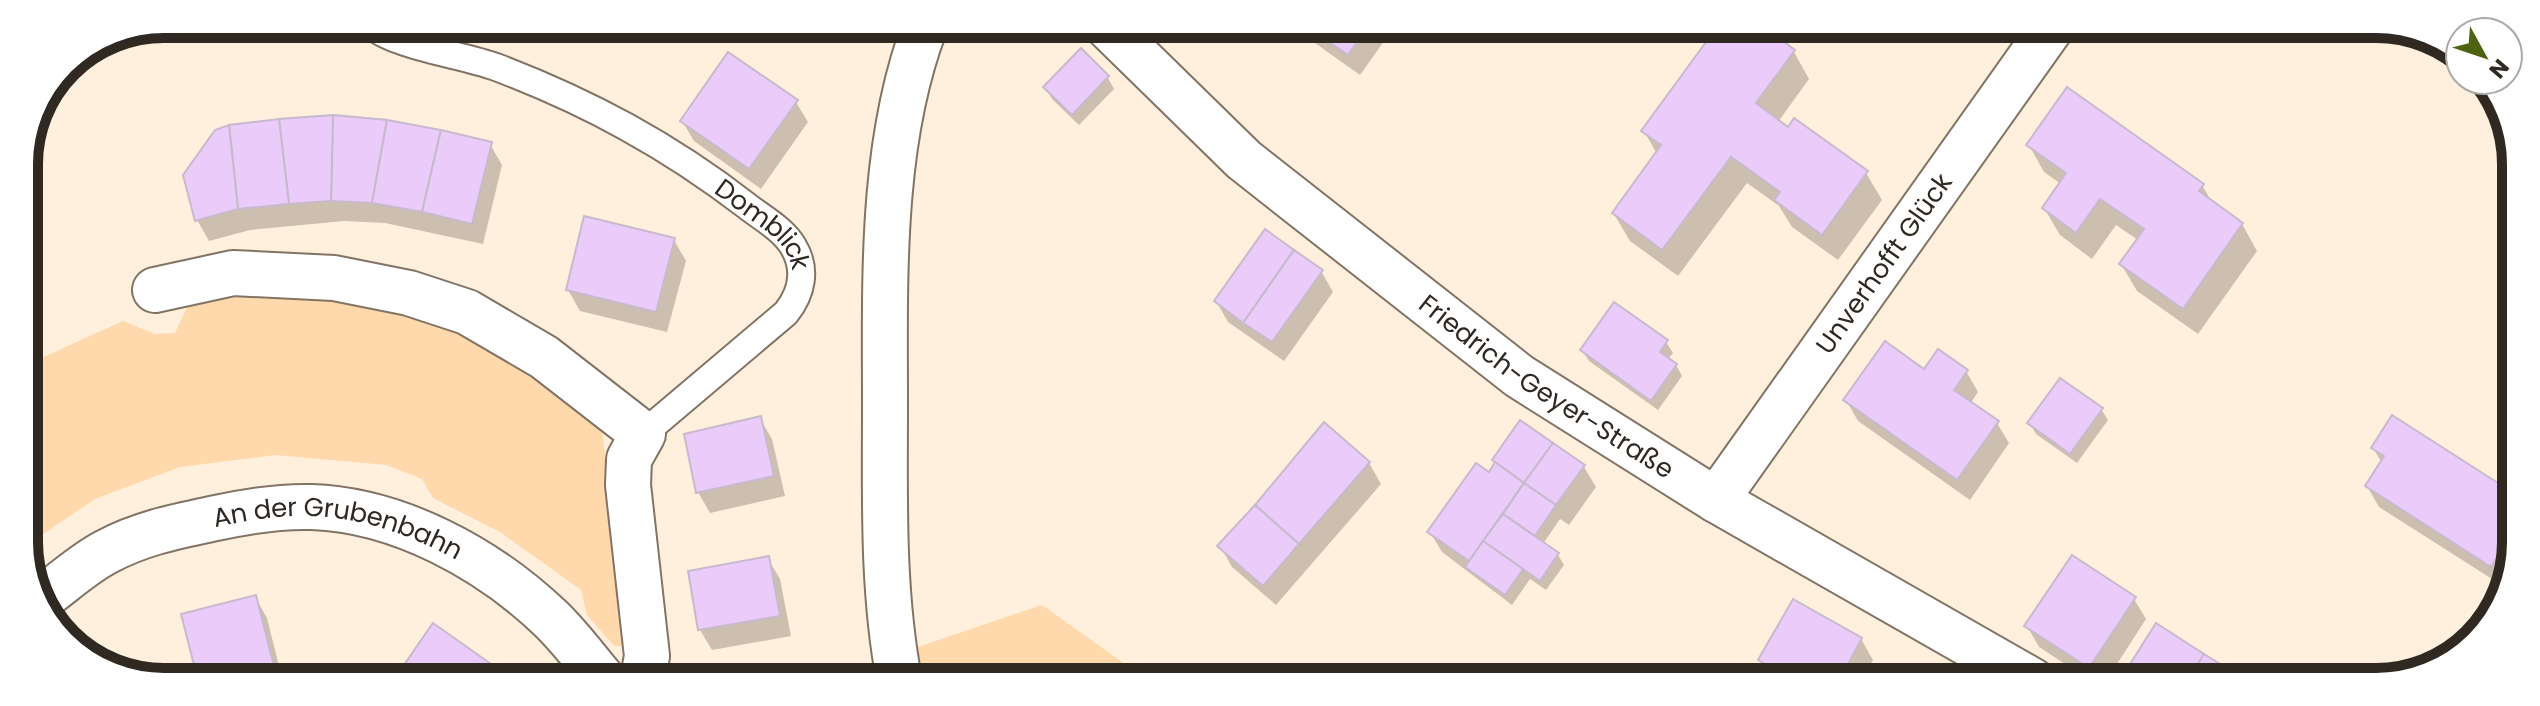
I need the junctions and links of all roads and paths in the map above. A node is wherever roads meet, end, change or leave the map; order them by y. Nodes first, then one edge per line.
1 (397, 38) edge
2 (920, 38) edge
3 (1135, 38) edge
4 (2044, 38) edge
5 (155, 290) dead end
6 (643, 434) junction
7 (1716, 500) junction
8 (49, 593) edge
9 (593, 668) edge
10 (645, 668) edge
11 (897, 668) edge
12 (1989, 668) edge

1 - 6 lane, Domblick
2 - 11 street
3 - 7 street, Friedrich-Geyer-Straße
4 - 7 street, Unverhofft Glück
5 - 6 street
6 - 10 street, Domblick
7 - 12 street, Friedrich-Geyer-Straße
8 - 9 street, An der Grubenbahn

